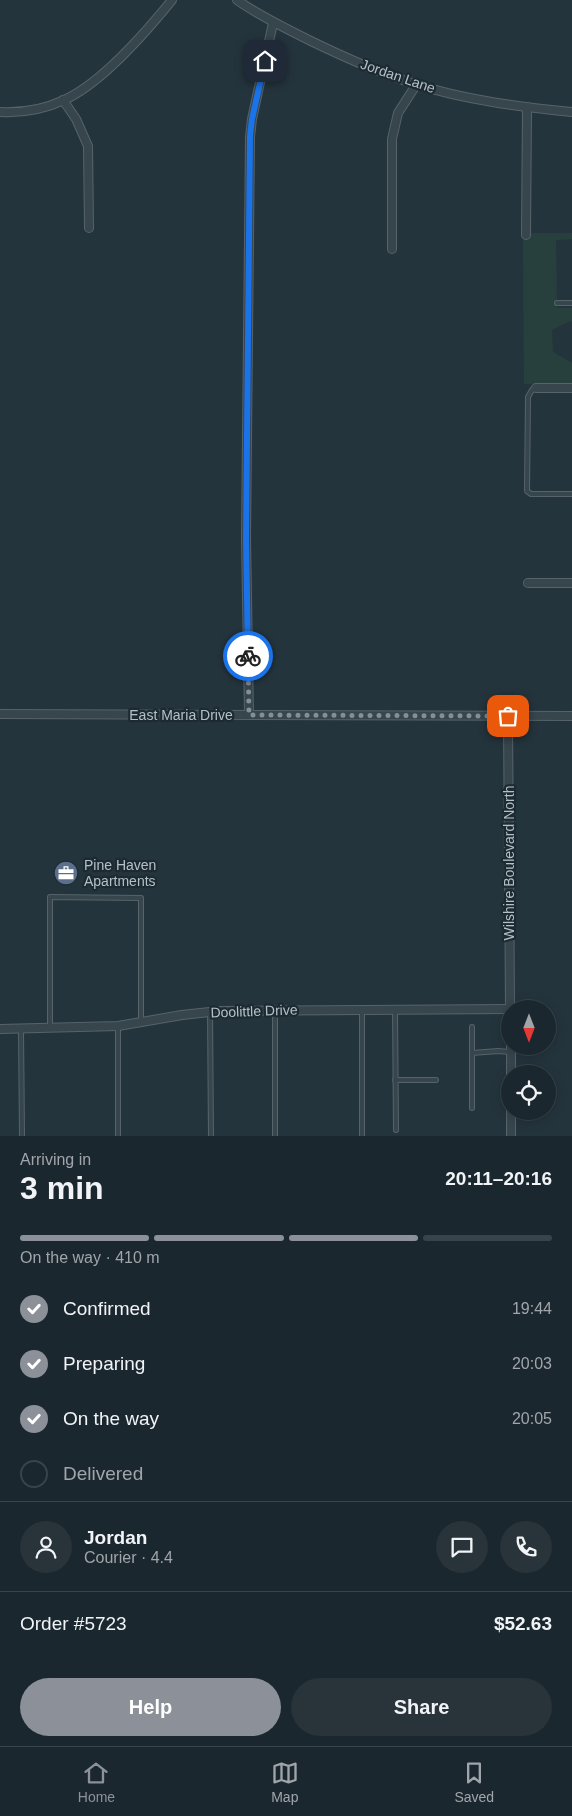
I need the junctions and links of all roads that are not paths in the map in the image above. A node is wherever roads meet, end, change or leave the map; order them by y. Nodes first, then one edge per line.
1 (172, 0) edge
2 (237, 0) edge
3 (273, 23) junction
4 (416, 85) junction
5 (63, 100) junction
6 (526, 107) junction
7 (0, 112) edge
8 (572, 112) edge
9 (89, 228) dead end
10 (526, 235) dead end
11 (392, 249) dead end
12 (557, 303) dead end
13 (572, 303) edge
14 (536, 388) joint
15 (572, 388) edge
16 (572, 494) edge
17 (528, 582) dead end
18 (572, 583) edge
19 (0, 714) edge
20 (249, 715) junction
21 (508, 716) junction
22 (572, 716) edge
23 (510, 1000) edge
24 (362, 1009) junction
25 (395, 1009) junction
26 (501, 1009) edge
27 (275, 1010) junction
28 (210, 1012) junction
29 (140, 1023) junction
30 (118, 1026) junction
31 (472, 1027) dead end
32 (50, 1028) junction
33 (0, 1029) edge
34 (22, 1029) junction
35 (501, 1051) edge
36 (472, 1053) junction
37 (395, 1080) junction
38 (436, 1080) dead end
39 (472, 1108) dead end
40 (511, 1120) edge
41 (396, 1130) dead end
42 (22, 1136) edge
43 (118, 1136) edge
44 (211, 1136) edge
45 (275, 1136) edge
46 (362, 1136) edge
47 (511, 1136) edge

1 - 5 street
2 - 3 street, Jordan Lane
3 - 4 street, Jordan Lane
3 - 20 street
4 - 6 street, Jordan Lane
4 - 11 street
5 - 7 street
5 - 9 street
6 - 8 street, Jordan Lane
6 - 10 street
12 - 13 lane
14 - 15 street
14 - 16 lane
17 - 18 street
19 - 20 street, East Maria Drive
20 - 21 street, East Maria Drive
21 - 22 street, East Maria Drive
21 - 23 street, Wilshire Boulevard North
24 - 25 street, Doolittle Drive
24 - 27 street, Doolittle Drive
24 - 46 lane
25 - 26 street, Doolittle Drive
25 - 37 lane
27 - 28 street, Doolittle Drive
27 - 45 lane
28 - 29 street, Doolittle Drive
28 - 44 lane
29 - 30 street, Doolittle Drive
29 - 32 lane
30 - 32 street, Doolittle Drive
30 - 43 lane
31 - 36 lane
32 - 34 street, Doolittle Drive
33 - 34 street, Doolittle Drive
34 - 42 lane
35 - 36 lane
36 - 39 lane
37 - 38 lane
37 - 41 lane
40 - 47 street

